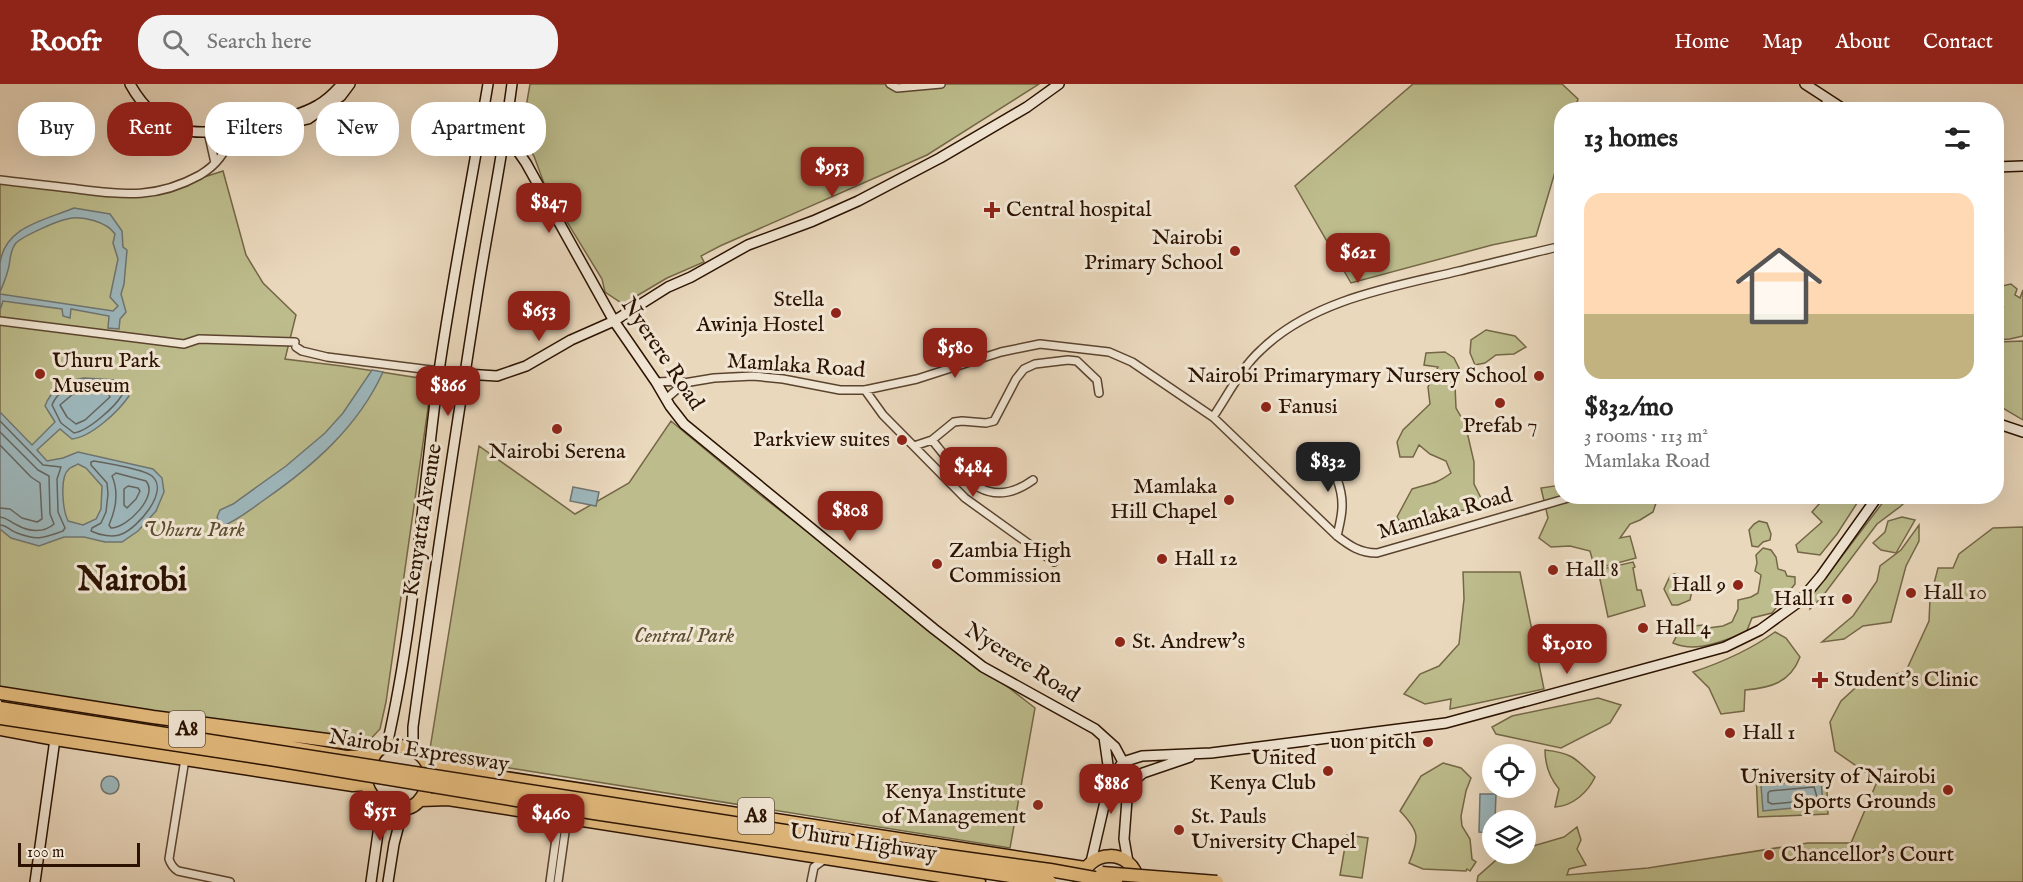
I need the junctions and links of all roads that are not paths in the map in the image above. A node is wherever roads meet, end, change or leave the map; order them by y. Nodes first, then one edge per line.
1 (130, 84) edge
2 (342, 84) edge
3 (350, 84) edge
4 (488, 84) edge
5 (512, 84) edge
6 (890, 84) edge
7 (941, 84) edge
8 (1059, 84) edge
9 (1805, 84) edge
10 (1828, 99) junction
11 (510, 102) edge
12 (1826, 102) edge
13 (1833, 102) edge
14 (304, 112) edge
15 (304, 120) edge
16 (205, 132) edge
17 (213, 156) edge
18 (222, 156) edge
19 (502, 156) edge
20 (521, 156) edge
21 (214, 163) junction
22 (2023, 166) edge
23 (2004, 167) edge
24 (0, 180) edge
25 (1554, 248) edge
26 (0, 321) edge
27 (614, 321) junction
28 (439, 371) junction
29 (465, 374) junction
30 (656, 382) junction
31 (684, 383) junction
32 (865, 390) junction
33 (1099, 393) dead end
34 (666, 399) junction
35 (1213, 417) junction
36 (2004, 426) edge
37 (2023, 432) edge
38 (932, 440) junction
39 (914, 446) junction
40 (1321, 448) dead end
41 (1033, 480) dead end
42 (424, 496) junction
43 (445, 499) junction
44 (1554, 502) edge
45 (1872, 504) edge
46 (1337, 536) junction
47 (1054, 562) dead end
48 (0, 693) edge
49 (0, 701) edge
50 (0, 708) edge
51 (0, 718) edge
52 (0, 729) edge
53 (1104, 737) junction
54 (55, 739) junction
55 (1115, 747) junction
56 (413, 748) junction
57 (380, 749) junction
58 (1204, 753) junction
59 (1142, 756) junction
60 (185, 759) junction
61 (1124, 762) junction
62 (427, 764) junction
63 (1110, 780) junction
64 (366, 784) junction
65 (1128, 786) junction
66 (420, 800) junction
67 (382, 805) junction
68 (403, 809) junction
69 (563, 818) junction
70 (825, 859) junction
71 (1088, 865) junction
72 (1131, 866) junction
73 (1050, 876) edge
74 (202, 880) edge
75 (35, 882) edge
76 (230, 882) edge
77 (371, 882) edge
78 (388, 882) edge
79 (550, 882) edge
80 (558, 882) edge
81 (811, 882) edge
82 (979, 882) edge
83 (1080, 882) edge
84 (1116, 882) edge
85 (1138, 882) edge
86 (1158, 882) edge
87 (1217, 882) edge

1 - 16 street
2 - 14 street
3 - 15 street
4 - 28 street, Kenyatta Avenue
5 - 11 street, Kenyatta Avenue
6 - 7 street
8 - 27 street
9 - 10 street
10 - 12 street
10 - 13 street
17 - 21 street
18 - 21 street
19 - 29 street, Kenyatta Avenue
20 - 27 street, Nyerere Road
21 - 24 street
22 - 23 street
25 - 35 street
26 - 28 street
27 - 29 street
27 - 30 street, Nyerere Road
28 - 42 street, Kenyatta Avenue
29 - 43 street, Kenyatta Avenue
30 - 31 street, Mamlaka Road
30 - 34 street, Nyerere Road
31 - 32 street, Mamlaka Road
31 - 34 street
32 - 35 street, Mamlaka Road
32 - 39 street
33 - 38 street
34 - 53 street, Nyerere Road
35 - 46 street, Mamlaka Road
36 - 37 street
38 - 39 street
38 - 41 street
39 - 47 street
40 - 46 street
42 - 43 street
42 - 57 street, Kenyatta Avenue
43 - 56 street, Kenyatta Avenue
44 - 46 street, Mamlaka Road
45 - 58 street
48 - 57 highway
49 - 57 highway, A8
50 - 73 highway, Nairobi Expressway, bridge
51 - 73 highway, Nairobi Expressway, bridge
52 - 54 highway, A8
53 - 55 street, Nyerere Road
53 - 63 street
54 - 60 highway, A8
54 - 75 street
55 - 59 street
55 - 61 street, Nyerere Road
56 - 57 highway, A8
56 - 62 highway
57 - 64 highway
58 - 59 street
58 - 65 street
59 - 61 street
60 - 64 highway, A8
60 - 74 street
61 - 63 street
61 - 65 street
62 - 66 highway
62 - 71 highway, Uhuru Highway / A8
63 - 71 street
64 - 67 highway
65 - 72 street
66 - 68 highway, A8
66 - 69 highway, Uhuru Highway / A8
67 - 68 highway
67 - 77 street
68 - 78 street
69 - 70 highway, Uhuru Highway / A8
69 - 79 street
69 - 80 street
70 - 81 street
70 - 82 highway, Uhuru Highway / A8
71 - 72 highway, A8
71 - 83 highway
72 - 85 highway
72 - 86 highway, A8
73 - 84 highway, Nairobi Expressway, bridge
73 - 87 highway, bridge
74 - 76 street

